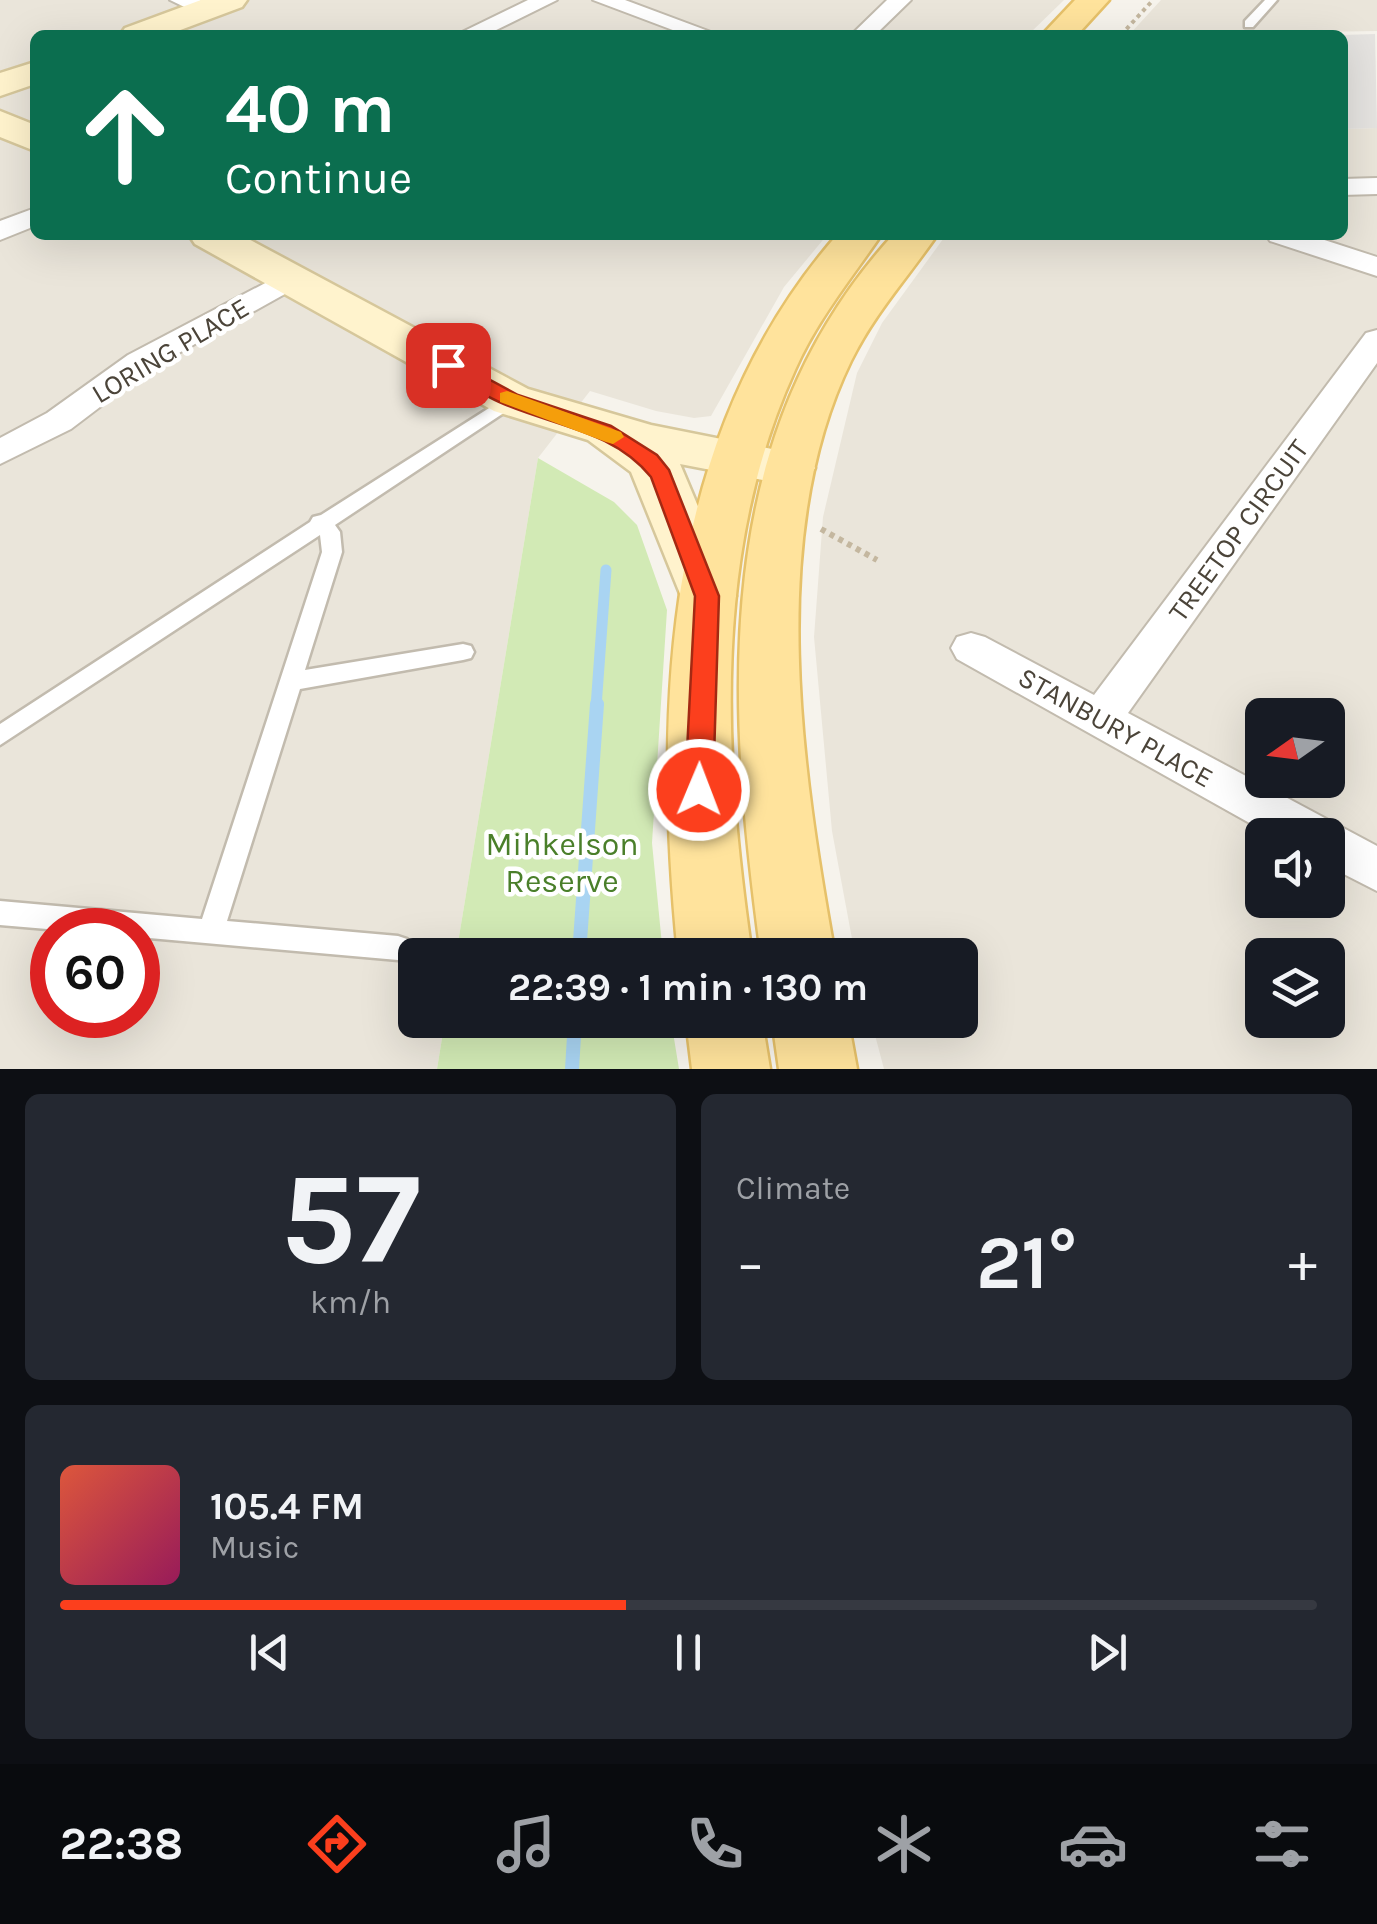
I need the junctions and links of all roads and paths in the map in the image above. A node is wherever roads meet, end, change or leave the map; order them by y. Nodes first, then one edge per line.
1 (546, 0) edge
2 (604, 0) edge
3 (900, 0) edge
4 (1153, 0) edge
5 (1271, 0) edge
6 (206, 3) edge
7 (1109, 20) edge
8 (1249, 24) dead end
9 (148, 30) edge
10 (478, 30) edge
11 (693, 30) edge
12 (867, 30) edge
13 (1076, 30) edge
14 (30, 74) edge
15 (0, 85) edge
16 (0, 122) edge
17 (30, 137) edge
18 (1377, 186) edge
19 (1348, 187) edge
20 (30, 218) edge
21 (0, 231) edge
22 (219, 240) edge
23 (856, 240) edge
24 (912, 240) edge
25 (1295, 240) edge
26 (1377, 267) edge
27 (290, 279) junction
28 (1377, 340) edge
29 (511, 400) junction
30 (604, 430) junction
31 (0, 453) edge
32 (762, 463) junction
33 (320, 522) junction
34 (810, 538) dead end
35 (877, 560) dead end
36 (707, 596) junction
37 (971, 648) dead end
38 (464, 652) dead end
39 (292, 681) junction
40 (1100, 719) junction
41 (0, 736) edge
42 (1282, 818) edge
43 (1345, 852) edge
44 (1377, 870) edge
45 (0, 913) edge
46 (210, 932) junction
47 (712, 938) edge
48 (795, 938) edge
49 (398, 948) dead end
50 (727, 1038) edge
51 (813, 1038) edge
52 (731, 1069) edge
53 (818, 1069) edge

1 - 10 street
2 - 11 street
3 - 12 street
4 - 7 path
5 - 8 lane
6 - 9 street
7 - 13 main road
14 - 15 street
16 - 17 street
18 - 19 street
20 - 21 street
22 - 27 street
23 - 32 main road
24 - 32 main road
25 - 26 street
27 - 29 street
27 - 31 street, LORING PLACE
28 - 40 street, TREETOP CIRCUIT
29 - 30 street
29 - 33 lane
30 - 32 street
30 - 36 street
32 - 36 main road
32 - 48 main road
33 - 39 lane
33 - 41 lane
34 - 35 path
36 - 47 main road
37 - 40 street, STANBURY PLACE
38 - 39 lane
39 - 46 lane
40 - 42 street, STANBURY PLACE
43 - 44 street
45 - 46 lane
46 - 49 lane
50 - 52 main road
51 - 53 main road

